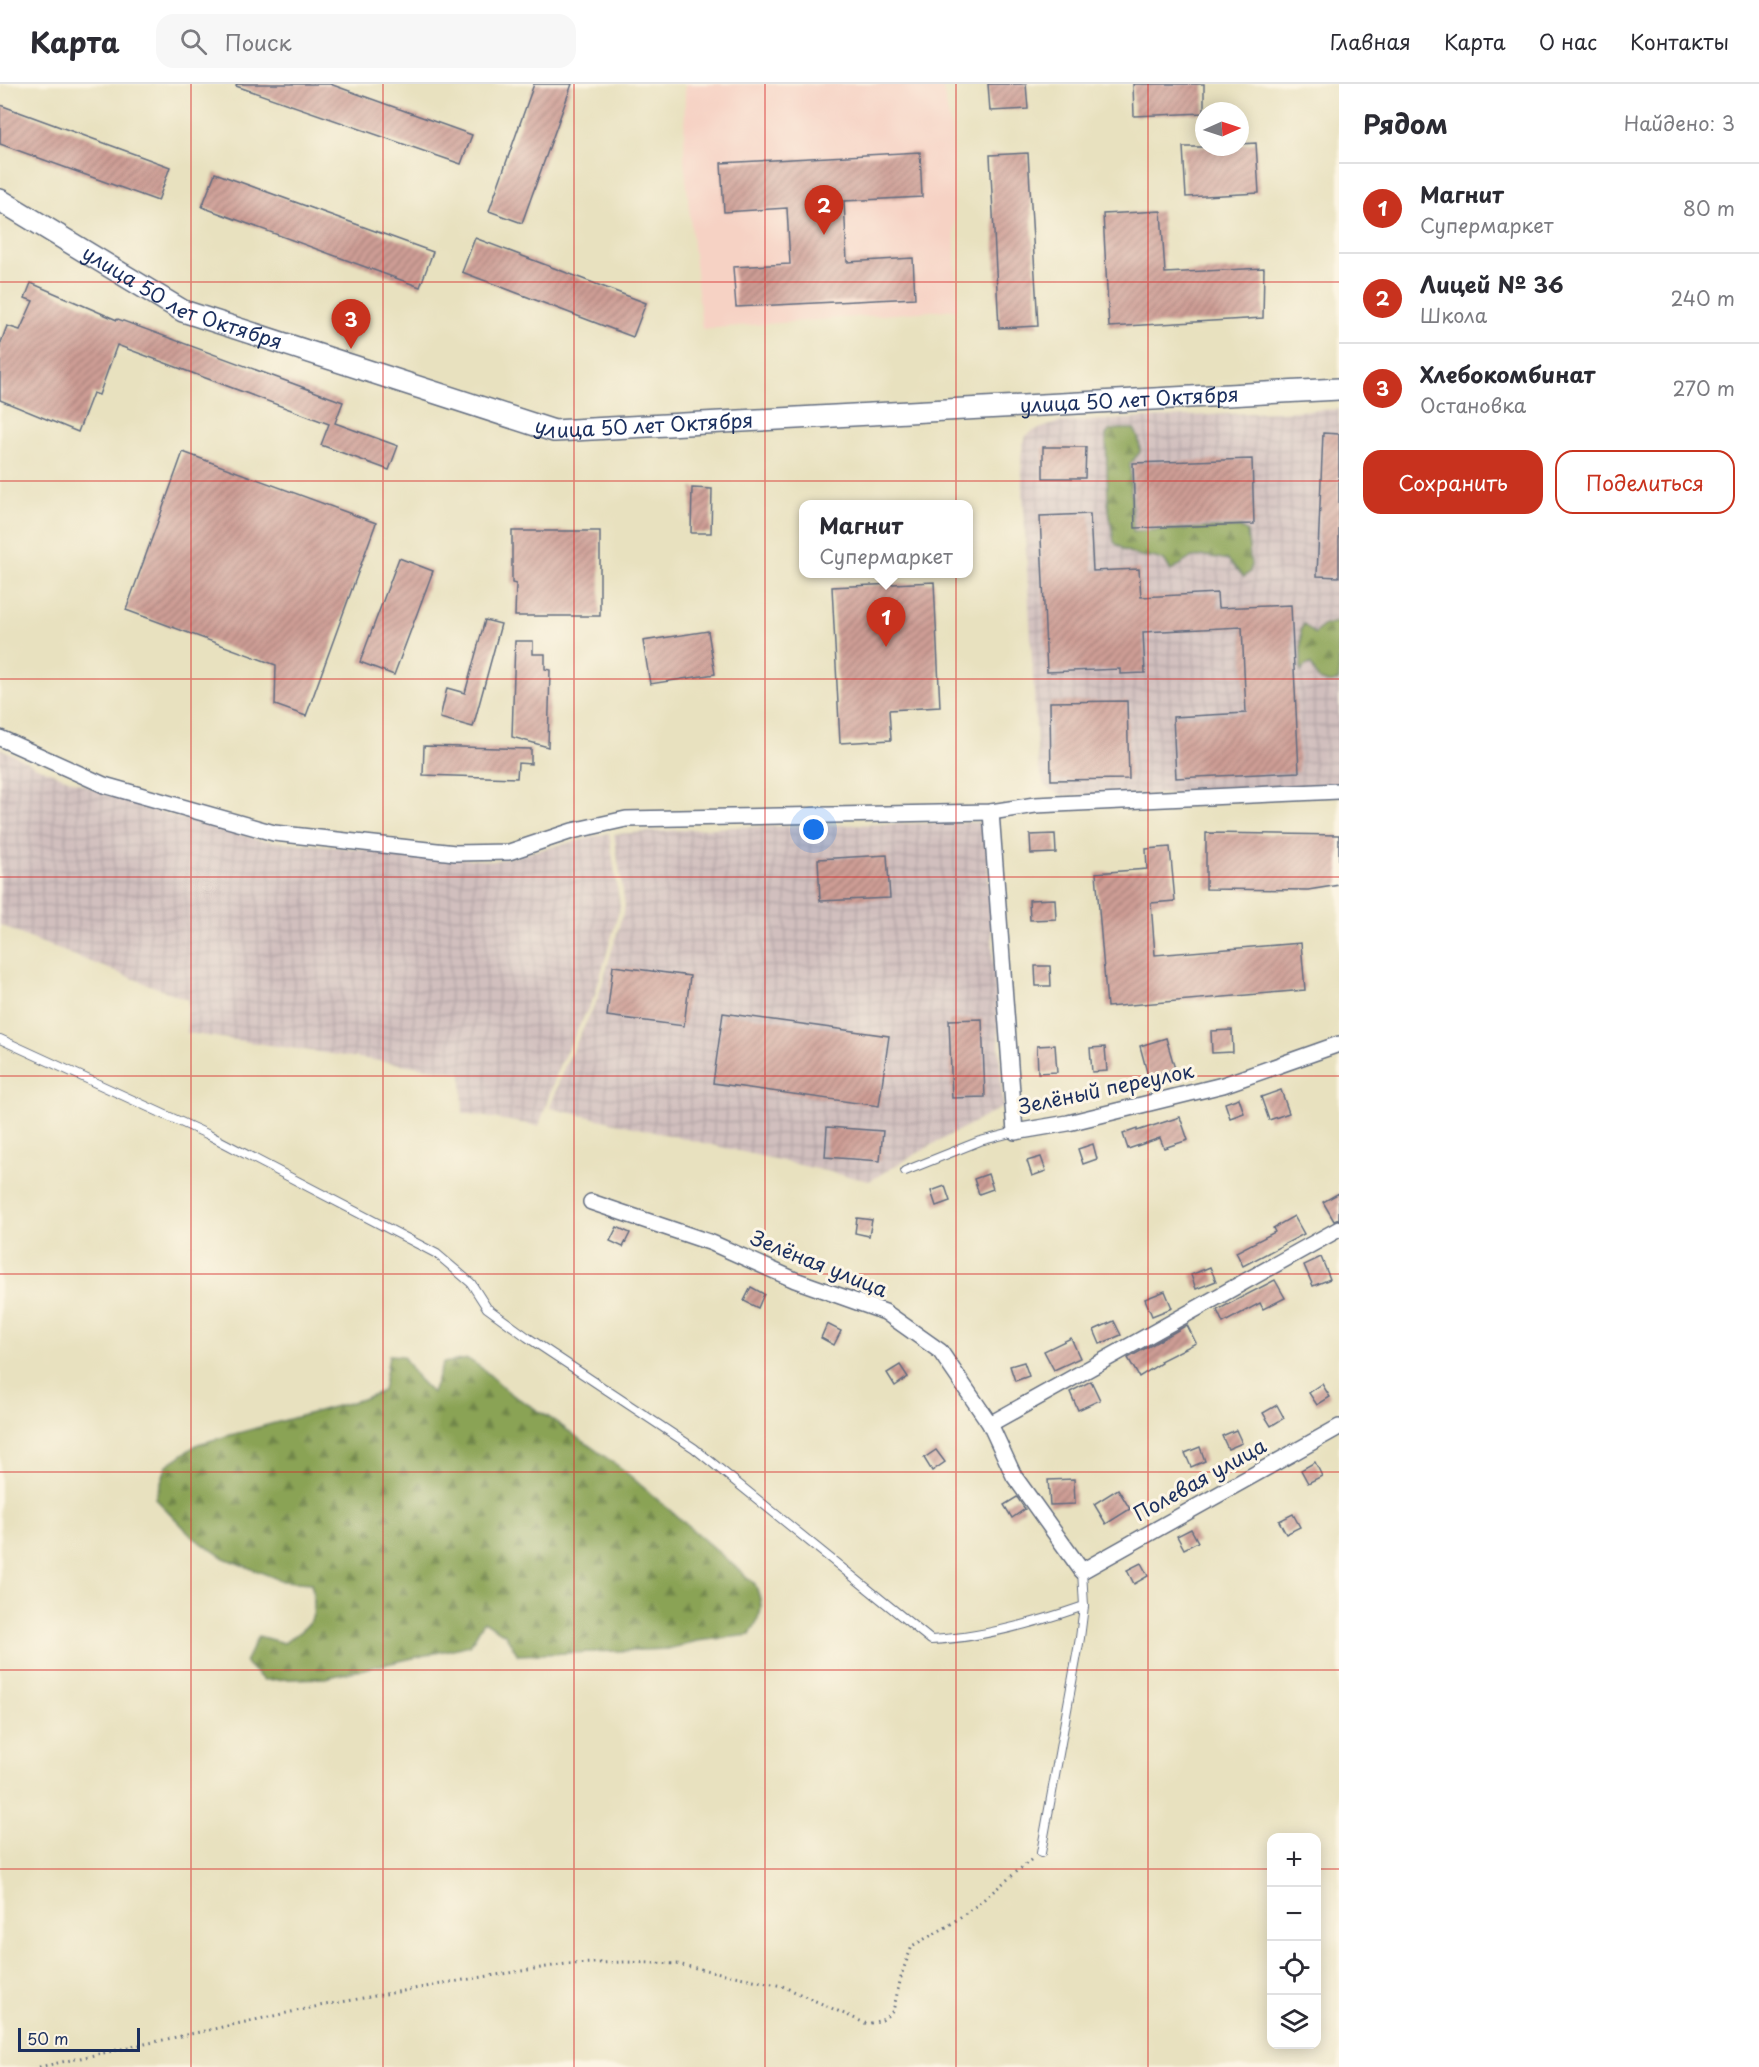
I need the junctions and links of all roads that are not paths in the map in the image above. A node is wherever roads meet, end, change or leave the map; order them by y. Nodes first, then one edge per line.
1 (0, 200) edge
2 (1339, 389) edge
3 (0, 738) edge
4 (1339, 791) edge
5 (991, 812) junction
6 (0, 1039) edge
7 (1339, 1044) edge
8 (1015, 1132) junction
9 (905, 1171) dead end
10 (591, 1202) dead end
11 (1339, 1229) edge
12 (990, 1424) junction
13 (1339, 1427) edge
14 (1082, 1571) junction
15 (1084, 1606) junction
16 (1041, 1853) road end

1 - 2 street, улица 50 лет Октября
3 - 5 street
4 - 5 street
5 - 8 street, Зелёный переулок
6 - 15 lane
7 - 8 street, Зелёный переулок
8 - 9 lane
10 - 12 street, Зелёная улица
11 - 12 street
12 - 14 street, Зелёная улица
13 - 14 street, Полевая улица
14 - 15 lane
15 - 16 lane

